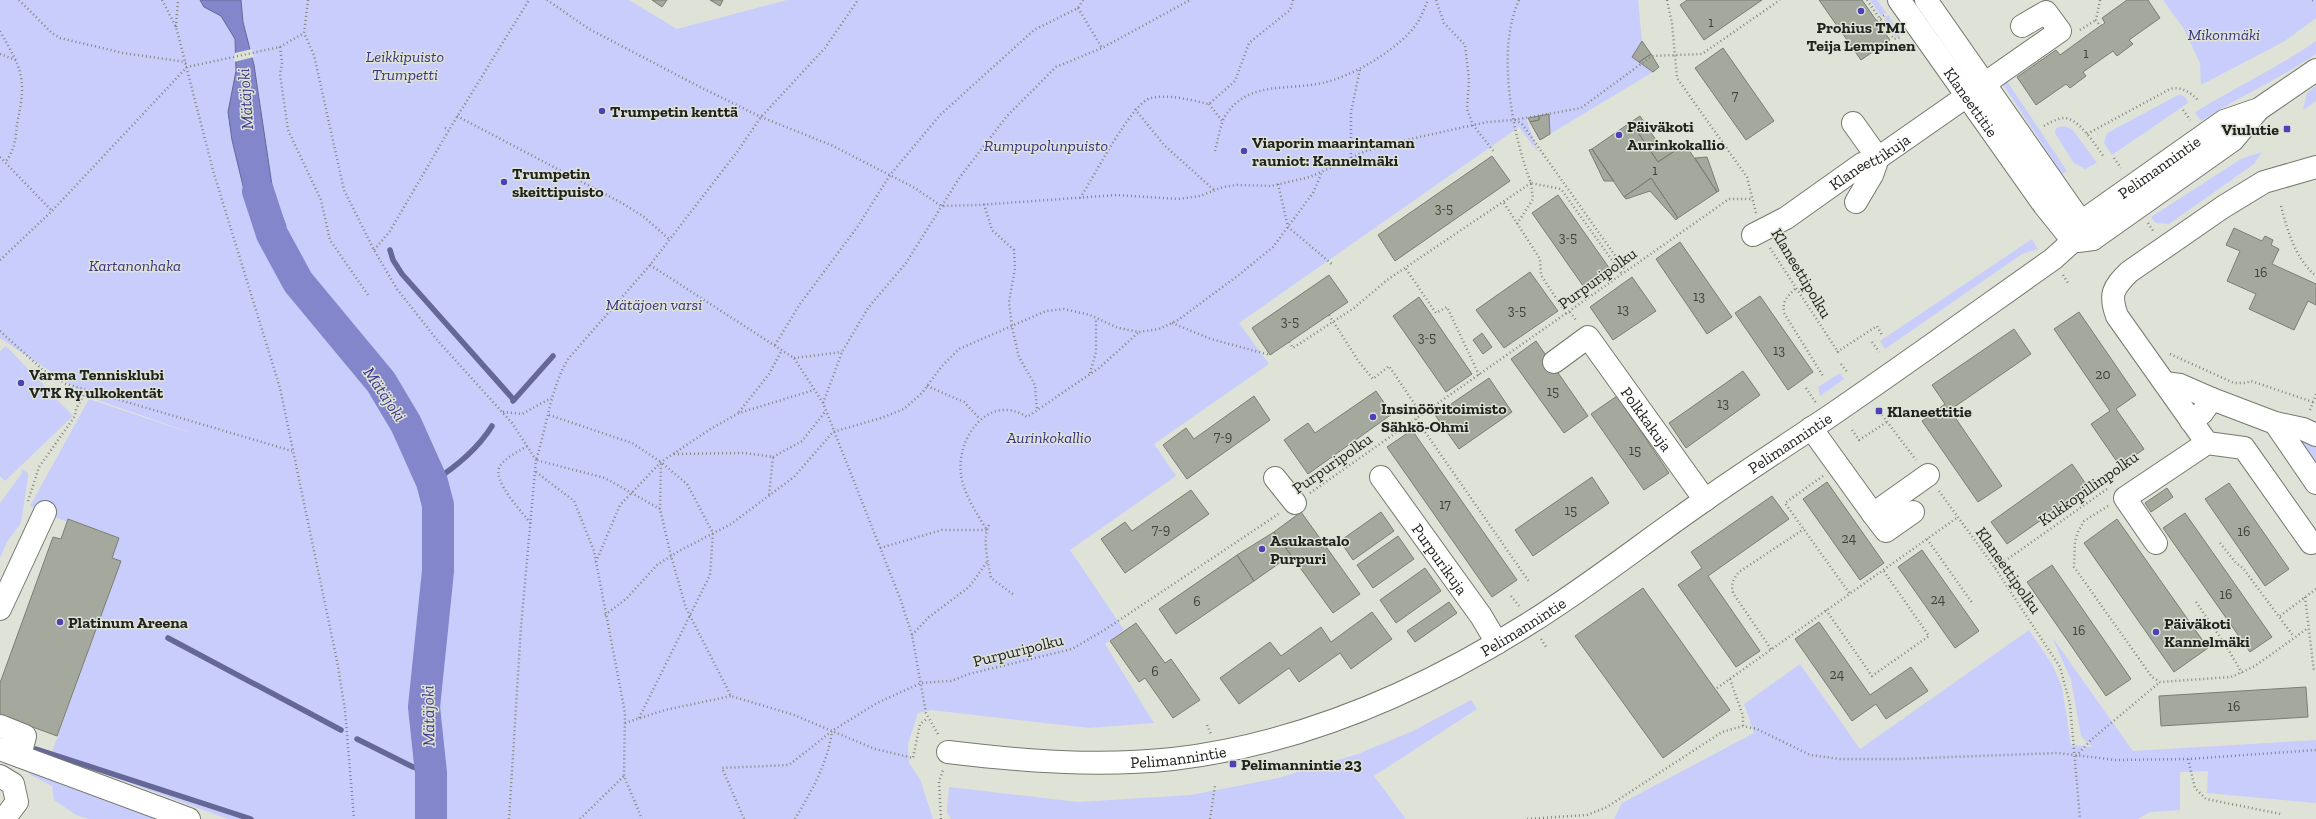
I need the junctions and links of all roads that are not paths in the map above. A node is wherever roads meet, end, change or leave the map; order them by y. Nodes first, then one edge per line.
1 (1899, 0) edge
2 (1926, 0) edge
3 (2022, 26) dead end
4 (2316, 70) edge
5 (1975, 90) junction
6 (1853, 123) dead end
7 (2316, 150) edge
8 (1878, 158) junction
9 (2312, 169) edge
10 (1856, 202) dead end
11 (1757, 232) road end
12 (2083, 234) junction
13 (1554, 362) dead end
14 (2165, 383) junction
15 (2212, 399) junction
16 (2191, 421) junction
17 (2275, 423) junction
18 (1811, 428) junction
19 (2316, 435) edge
20 (2207, 444) junction
21 (1928, 476) road end
22 (1275, 478) dead end
23 (1381, 478) dead end
24 (2316, 483) edge
25 (1705, 500) junction
26 (1295, 503) road end
27 (1913, 512) dead end
28 (1873, 514) junction
29 (43, 515) road end
30 (2156, 543) dead end
31 (2311, 543) dead end
32 (0, 609) edge
33 (1497, 643) junction
34 (0, 726) edge
35 (10, 752) edge
36 (948, 752) road end
37 (0, 776) edge
38 (4, 819) edge
39 (189, 819) edge

1 - 5 street, Klaneettitie
2 - 5 street, Klaneettitie
3 - 5 street, Klaneettikuja
4 - 12 street, Pelimannintie
5 - 8 street, Klaneettikuja
5 - 12 street, Klaneettitie
6 - 8 street
7 - 9 street
8 - 10 street
8 - 11 street, Klaneettikuja
9 - 14 street
12 - 18 street, Pelimannintie
13 - 25 street, Polkkakuja
14 - 15 street
14 - 16 street
15 - 16 street
15 - 17 street
16 - 20 street
17 - 19 street
17 - 24 street
18 - 25 street, Pelimannintie
18 - 28 street
20 - 30 street
20 - 31 street
21 - 28 street
22 - 26 street
23 - 33 street, Purpurikuja
25 - 33 street, Pelimannintie
27 - 28 street
29 - 32 street
33 - 36 street, Pelimannintie
34 - 35 street
35 - 39 street
37 - 38 street

